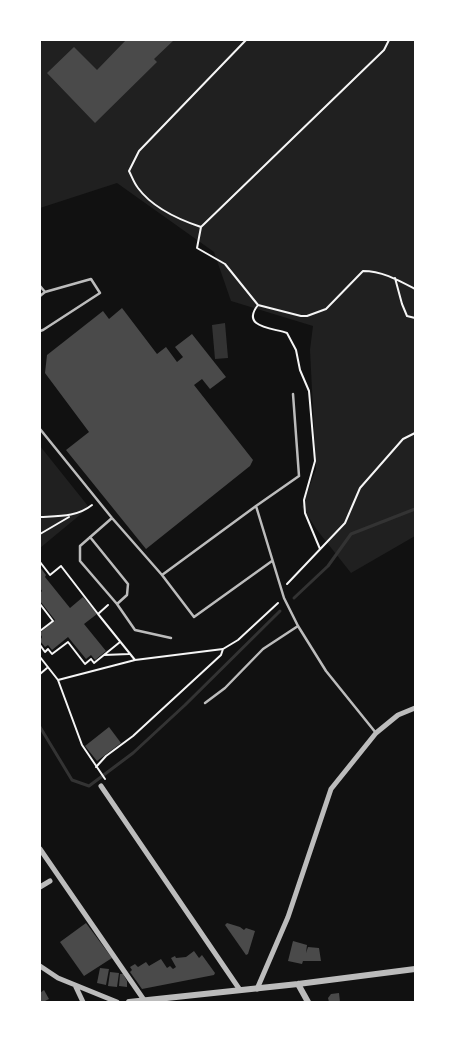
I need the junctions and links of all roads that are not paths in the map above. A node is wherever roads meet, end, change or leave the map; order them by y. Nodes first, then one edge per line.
1 (40, 286) edge
2 (45, 292) junction
3 (40, 296) edge
4 (40, 331) edge
5 (293, 394) dead end
6 (40, 430) edge
7 (256, 506) junction
8 (112, 518) junction
9 (90, 537) junction
10 (272, 561) junction
11 (162, 575) junction
12 (117, 604) junction
13 (298, 626) junction
14 (171, 638) dead end
15 (205, 703) dead end
16 (415, 708) edge
17 (376, 733) junction
18 (101, 786) dead end
19 (40, 849) edge
20 (50, 881) dead end
21 (40, 887) edge
22 (40, 966) edge
23 (415, 969) edge
24 (298, 984) junction
25 (75, 985) junction
26 (257, 988) junction
27 (240, 990) junction
28 (144, 1000) junction
29 (83, 1002) edge
30 (117, 1002) edge
31 (129, 1002) edge
32 (308, 1002) edge

1 - 2 lane
2 - 3 lane
2 - 4 lane
5 - 7 lane
6 - 8 lane
7 - 10 lane
7 - 11 lane
8 - 9 lane
8 - 11 lane
9 - 12 lane
9 - 12 lane
10 - 11 lane
10 - 13 lane
12 - 14 lane
13 - 15 lane
13 - 17 lane
16 - 17 street
17 - 26 street
18 - 27 street
19 - 28 street
20 - 21 street
22 - 25 street
23 - 24 street
24 - 26 street
24 - 32 street
25 - 29 street
25 - 30 street
26 - 27 street
27 - 28 street
28 - 31 street

